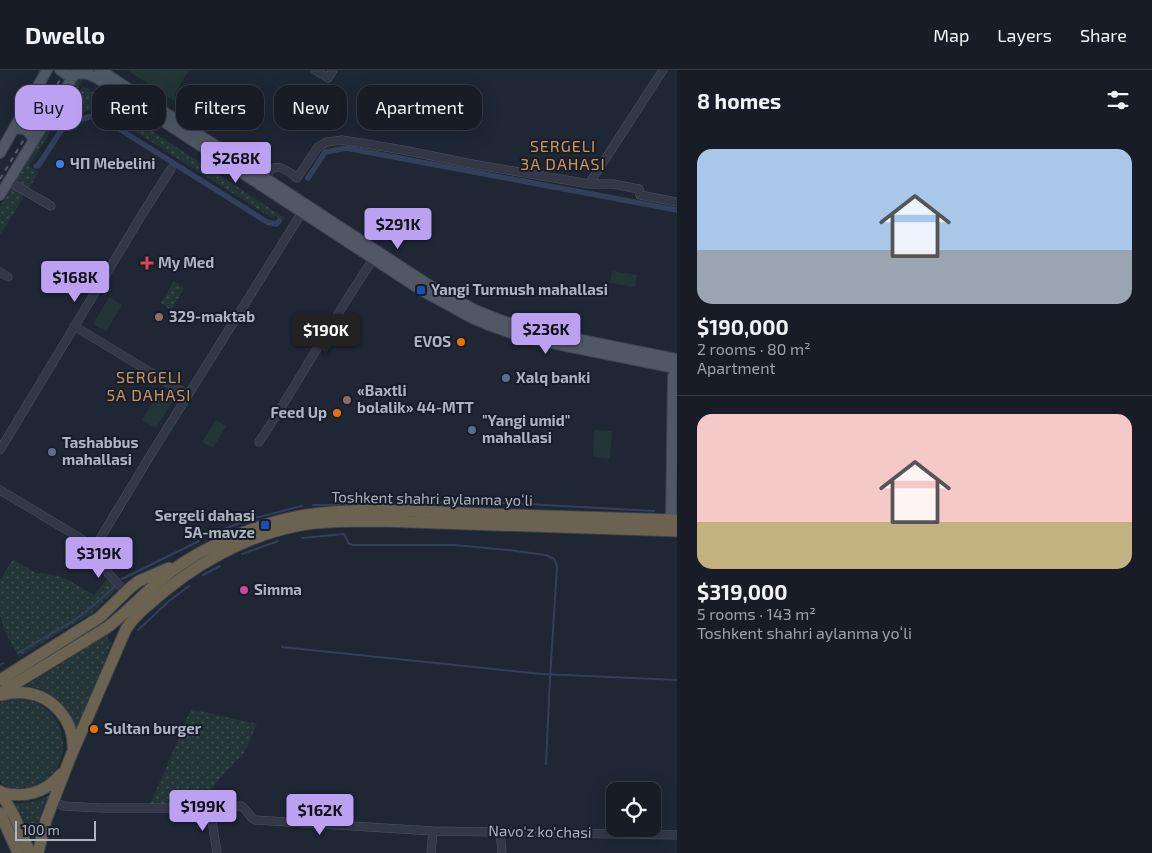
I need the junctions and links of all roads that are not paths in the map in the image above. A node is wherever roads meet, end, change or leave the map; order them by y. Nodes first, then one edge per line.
1 (48, 70) edge
2 (60, 70) edge
3 (100, 70) edge
4 (315, 70) edge
5 (333, 70) edge
6 (663, 70) edge
7 (75, 74) edge
8 (14, 129) junction
9 (33, 140) junction
10 (1, 150) edge
11 (171, 169) dead end
12 (266, 178) junction
13 (8, 181) junction
14 (589, 184) junction
15 (0, 195) edge
16 (677, 202) edge
17 (51, 206) dead end
18 (304, 209) junction
19 (374, 258) junction
20 (0, 272) edge
21 (8, 277) dead end
22 (74, 326) junction
23 (676, 364) edge
24 (188, 395) junction
25 (259, 442) dead end
26 (0, 450) edge
27 (0, 490) edge
28 (415, 517) junction
29 (675, 525) edge
30 (95, 547) junction
31 (183, 563) junction
32 (127, 591) junction
33 (112, 624) junction
34 (123, 635) junction
35 (0, 680) edge
36 (0, 695) edge
37 (70, 758) junction
38 (0, 792) edge
39 (53, 802) junction
40 (0, 813) edge
41 (212, 821) junction
42 (0, 824) edge
43 (432, 831) junction
44 (500, 832) junction
45 (677, 835) edge
46 (18, 853) edge
47 (30, 853) edge
48 (38, 853) edge
49 (217, 853) edge
50 (431, 853) edge
51 (502, 853) edge

1 - 8 main road
2 - 7 main road
3 - 12 main road
4 - 5 street
6 - 14 street
7 - 9 main road
7 - 18 main road
8 - 9 main road
8 - 10 main road
9 - 13 main road
11 - 22 street
12 - 14 street
12 - 18 main road
13 - 15 main road
13 - 17 street
14 - 16 street
18 - 19 main road
18 - 23 main road
18 - 24 street
19 - 23 main road
19 - 25 street
20 - 21 street
22 - 24 street
22 - 26 street
23 - 29 main road
24 - 30 street
27 - 30 street
28 - 29 highway, Toshkent shahri aylanma yoʻli
28 - 31 highway, Toshkent shahri aylanma yoʻli
28 - 34 highway, Toshkent shahri aylanma yoʻli
30 - 32 street
31 - 32 highway
31 - 33 highway, Toshkent shahri aylanma yoʻli
32 - 35 highway
33 - 34 highway
33 - 36 highway, Toshkent shahri aylanma yoʻli
34 - 37 highway, Toshkent shahri aylanma yoʻli
36 - 37 highway, Toshkent shahri aylanma yoʻli
37 - 38 highway, Toshkent shahri aylanma yoʻli
37 - 39 highway, Toshkent shahri aylanma yoʻli
38 - 47 highway
39 - 41 street
39 - 48 highway, Toshkent shahri aylanma yoʻli
40 - 46 highway
41 - 43 street, Navo'z ko'chasi
41 - 49 street
42 - 46 highway
43 - 44 street, Navo'z ko'chasi
43 - 50 street
44 - 45 street, Navo'z ko'chasi
44 - 51 street

